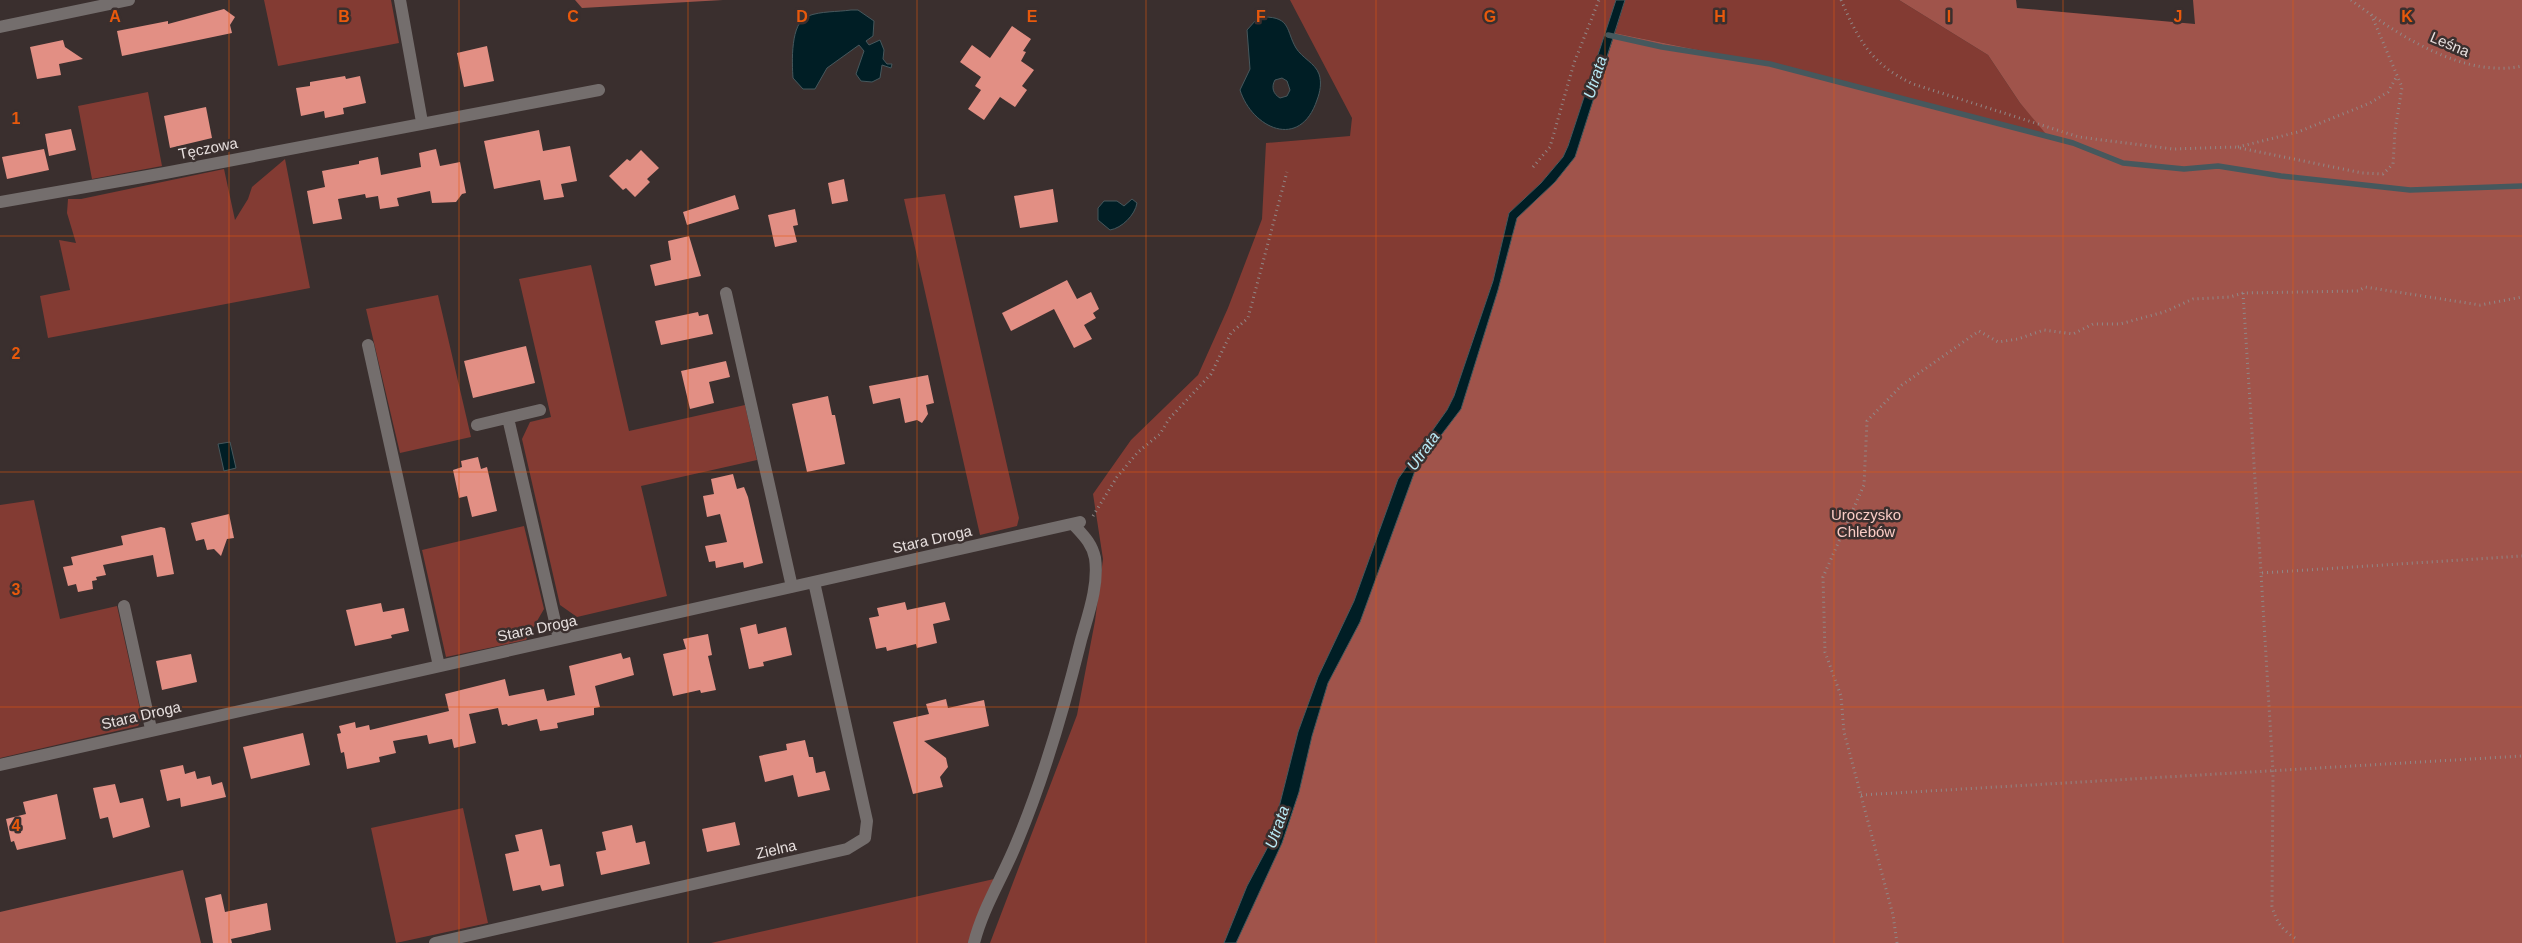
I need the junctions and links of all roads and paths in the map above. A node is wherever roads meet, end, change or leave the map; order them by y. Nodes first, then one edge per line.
1 (129, 0) edge
2 (400, 0) edge
3 (1599, 0) edge
4 (1841, 0) edge
5 (2351, 0) edge
6 (2371, 14) junction
7 (0, 27) edge
8 (2522, 66) edge
9 (2398, 76) junction
10 (599, 90) dead end
11 (422, 122) junction
12 (2235, 147) junction
13 (1534, 167) dead end
14 (1288, 172) dead end
15 (0, 202) edge
16 (726, 293) dead end
17 (2243, 294) junction
18 (2522, 297) edge
19 (368, 345) dead end
20 (540, 410) dead end
21 (508, 418) junction
22 (477, 426) dead end
23 (1078, 526) junction
24 (2522, 556) edge
25 (2261, 573) junction
26 (814, 582) junction
27 (792, 587) junction
28 (124, 606) dead end
29 (559, 639) junction
30 (439, 666) junction
31 (151, 729) junction
32 (2522, 756) edge
33 (0, 765) edge
34 (2273, 772) junction
35 (1861, 795) junction
36 (2295, 938) dead end
37 (435, 943) edge
38 (974, 943) edge
39 (1897, 943) edge

1 - 7 street
2 - 11 street
3 - 13 path
4 - 12 path
5 - 6 path, Leśna
6 - 8 path, Leśna
6 - 9 path
9 - 12 path
9 - 12 path
10 - 11 street, Tęczowa
11 - 15 street, Tęczowa
14 - 23 path
16 - 27 street
17 - 18 path
17 - 25 path
17 - 35 path
19 - 30 street
20 - 21 street
21 - 22 street
21 - 29 street
23 - 26 street, Stara Droga
23 - 38 street
24 - 25 path
25 - 34 path
26 - 27 street, Stara Droga
26 - 37 street, Zielna
27 - 29 street, Stara Droga
28 - 31 street
29 - 30 street, Stara Droga
30 - 31 street, Stara Droga
31 - 33 street, Stara Droga
32 - 34 path
34 - 35 path
34 - 36 path
35 - 39 path

